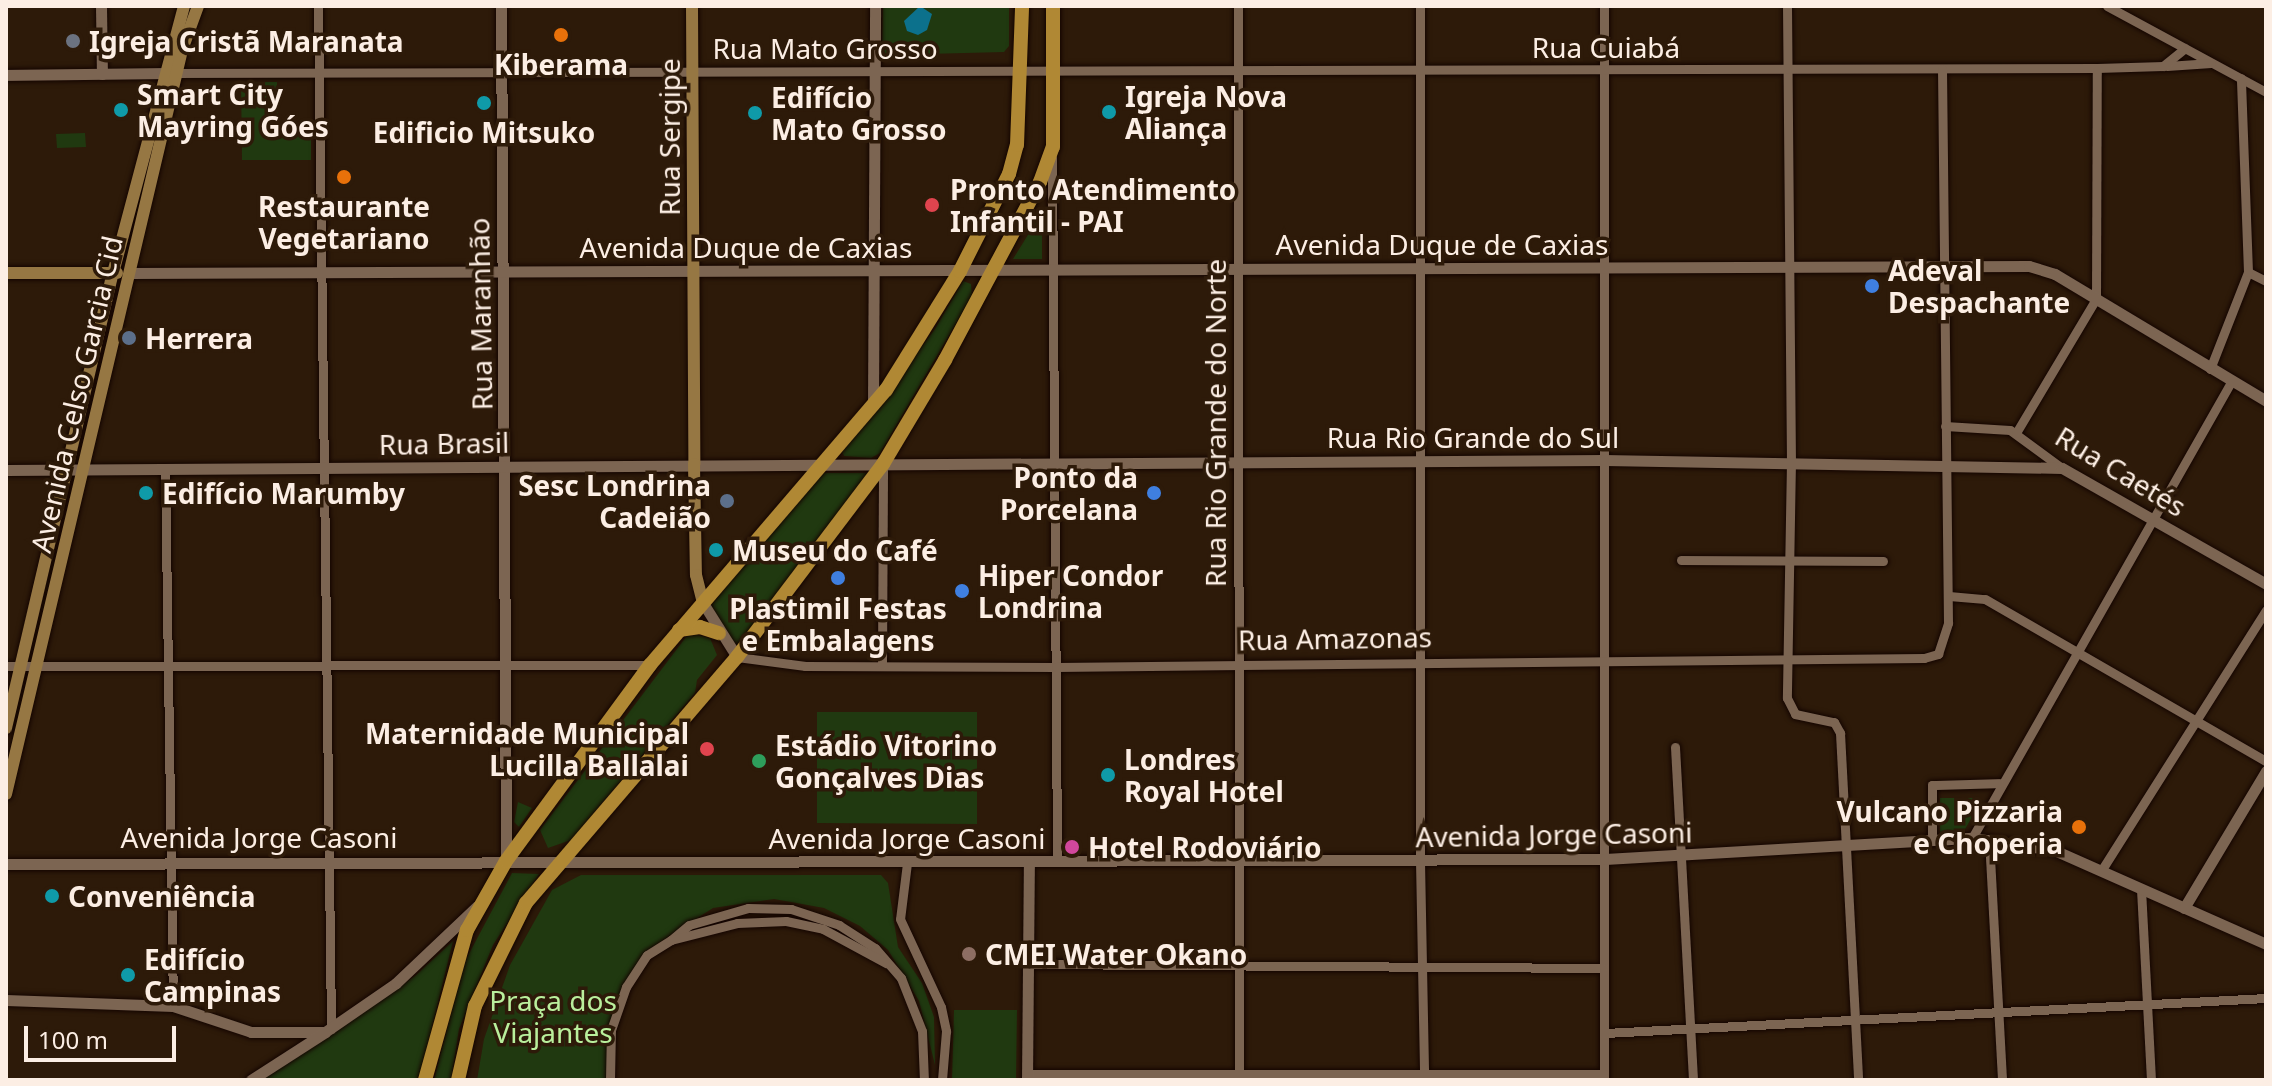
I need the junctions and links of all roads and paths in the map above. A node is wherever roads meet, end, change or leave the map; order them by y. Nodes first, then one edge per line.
1 (101, 6) edge
2 (184, 6) edge
3 (198, 6) edge
4 (318, 6) edge
5 (501, 6) edge
6 (692, 6) edge
7 (875, 6) edge
8 (1022, 6) edge
9 (1053, 6) edge
10 (1238, 6) edge
11 (1420, 6) edge
12 (1604, 6) edge
13 (1787, 6) edge
14 (2107, 6) edge
15 (2185, 48) junction
16 (2211, 63) junction
17 (2163, 66) junction
18 (1238, 67) junction
19 (1787, 68) junction
20 (2097, 68) junction
21 (1420, 69) junction
22 (1942, 69) junction
23 (502, 70) junction
24 (1604, 70) junction
25 (1054, 71) junction
26 (693, 72) junction
27 (874, 72) junction
28 (1021, 72) junction
29 (170, 73) junction
30 (319, 73) junction
31 (102, 74) junction
32 (6, 75) edge
33 (2241, 78) junction
34 (2266, 92) edge
35 (1053, 147) junction
36 (1942, 265) junction
37 (1604, 267) junction
38 (1789, 267) junction
39 (1237, 268) junction
40 (1420, 269) junction
41 (992, 270) junction
42 (1052, 270) junction
43 (693, 271) junction
44 (960, 271) junction
45 (319, 272) junction
46 (502, 272) junction
47 (875, 272) junction
48 (2248, 272) junction
49 (6, 273) edge
50 (113, 273) junction
51 (129, 273) junction
52 (2266, 281) edge
53 (2096, 299) junction
54 (100, 329) junction
55 (115, 332) junction
56 (2210, 369) junction
57 (2231, 382) junction
58 (88, 387) junction
59 (103, 389) junction
60 (2266, 401) edge
61 (873, 405) junction
62 (1945, 426) junction
63 (2016, 433) junction
64 (1604, 460) junction
65 (1791, 461) junction
66 (1238, 462) junction
67 (1420, 462) junction
68 (1945, 462) junction
69 (1053, 463) junction
70 (694, 464) junction
71 (822, 464) junction
72 (883, 464) junction
73 (506, 466) junction
74 (321, 468) junction
75 (2062, 468) junction
76 (69, 469) junction
77 (85, 469) junction
78 (165, 469) junction
79 (6, 470) edge
80 (2154, 519) junction
81 (1681, 560) dead end
82 (1789, 561) junction
83 (1883, 561) dead end
84 (42, 579) junction
85 (57, 583) junction
86 (2266, 584) edge
87 (1949, 596) junction
88 (703, 603) junction
89 (2266, 610) edge
90 (679, 630) junction
91 (719, 633) junction
92 (2076, 650) junction
93 (737, 657) junction
94 (1787, 658) junction
95 (1604, 660) junction
96 (1420, 661) junction
97 (1237, 663) junction
98 (507, 665) junction
99 (650, 665) junction
100 (882, 665) junction
101 (6, 666) edge
102 (21, 666) junction
103 (324, 666) junction
104 (37, 667) junction
105 (1056, 667) junction
106 (169, 668) junction
107 (24, 720) junction
108 (7, 722) edge
109 (2197, 722) junction
110 (1675, 747) dead end
111 (10, 757) edge
112 (2266, 761) edge
113 (2266, 771) edge
114 (1999, 783) junction
115 (1971, 784) junction
116 (6, 794) edge
117 (1989, 801) junction
118 (1972, 838) junction
119 (1989, 839) junction
120 (1932, 841) junction
121 (1846, 846) junction
122 (1680, 856) junction
123 (1605, 859) junction
124 (171, 861) junction
125 (327, 861) junction
126 (506, 861) junction
127 (558, 861) junction
128 (1420, 861) junction
129 (1029, 862) junction
130 (1057, 862) junction
131 (907, 863) junction
132 (1239, 863) junction
133 (6, 864) edge
134 (2101, 871) junction
135 (2141, 889) junction
136 (477, 905) junction
137 (2184, 908) junction
138 (2266, 944) edge
139 (1029, 964) junction
140 (1239, 965) junction
141 (1422, 968) junction
142 (1603, 968) junction
143 (2266, 998) edge
144 (6, 1000) edge
145 (2147, 1004) junction
146 (173, 1006) junction
147 (1998, 1011) junction
148 (1855, 1018) junction
149 (1690, 1028) junction
150 (328, 1030) junction
151 (1605, 1033) junction
152 (1424, 1073) junction
153 (1027, 1077) edge
154 (1239, 1077) edge
155 (1604, 1077) edge
156 (251, 1080) edge
157 (425, 1080) edge
158 (458, 1080) edge
159 (610, 1080) edge
160 (924, 1080) edge
161 (942, 1080) edge
162 (1693, 1080) edge
163 (1858, 1080) edge
164 (2002, 1080) edge
165 (2151, 1080) edge

1 - 31 street
2 - 29 main road, Avenida Celso Garcia Cid
3 - 29 main road, Avenida Celso Garcia Cid
4 - 30 street
5 - 23 street, Rua Maranhão
6 - 26 main road, Rua Sergipe
7 - 27 street
8 - 28 main road
9 - 25 main road
10 - 18 street, Rua Rio Grande do Norte
11 - 21 street
12 - 24 street
13 - 19 street
14 - 15 street
15 - 16 street
15 - 17 street
16 - 17 street, Rua Cuiabá
16 - 33 street
17 - 20 street, Rua Cuiabá
18 - 21 street, Rua Cuiabá
18 - 25 street, Rua Cuiabá
18 - 39 street, Rua Rio Grande do Norte
19 - 22 street, Rua Cuiabá
19 - 24 street, Rua Cuiabá
19 - 38 street
20 - 22 street, Rua Cuiabá
20 - 53 street
21 - 24 street, Rua Cuiabá
21 - 40 street
22 - 36 street
23 - 26 street, Rua Mato Grosso
23 - 30 street, Rua Mato Grosso
23 - 46 street, Rua Maranhão
24 - 37 street
25 - 28 street, Rua Cuiabá
25 - 35 main road
26 - 27 street, Rua Mato Grosso
26 - 43 main road, Rua Sergipe
27 - 28 street, Rua Mato Grosso
27 - 47 street
28 - 44 main road
29 - 30 street, Rua Mato Grosso
29 - 31 street, Rua Mato Grosso
29 - 50 main road, Avenida Celso Garcia Cid
29 - 51 main road, Avenida Celso Garcia Cid
30 - 45 street
31 - 32 street, Rua Mato Grosso
33 - 34 street
33 - 48 street
35 - 41 main road
35 - 42 street
36 - 38 street, Avenida Duque de Caxias
36 - 53 street, Avenida Duque de Caxias
36 - 62 street
37 - 38 street, Avenida Duque de Caxias
37 - 40 street, Avenida Duque de Caxias
37 - 64 street
38 - 65 street
39 - 40 street, Avenida Duque de Caxias
39 - 42 street, Avenida Duque de Caxias
39 - 66 street, Rua Rio Grande do Norte
40 - 67 street
41 - 42 street, Avenida Duque de Caxias
41 - 44 street, Avenida Duque de Caxias
41 - 72 main road
42 - 69 street
43 - 46 street, Avenida Duque de Caxias
43 - 47 street, Avenida Duque de Caxias
43 - 70 main road, Rua Sergipe
44 - 47 street, Avenida Duque de Caxias
44 - 61 main road
45 - 46 street, Avenida Duque de Caxias
45 - 51 street, Avenida Duque de Caxias
45 - 74 street
46 - 73 street, Rua Maranhão
47 - 61 street
48 - 52 street
48 - 56 street
49 - 50 main road, Avenida Duque de Caxias
50 - 51 main road, Avenida Duque de Caxias
50 - 54 main road, Avenida Celso Garcia Cid
51 - 55 main road, Avenida Celso Garcia Cid
53 - 56 street, Avenida Duque de Caxias
53 - 63 street
54 - 55 main road
54 - 58 main road, Avenida Celso Garcia Cid
55 - 59 main road, Avenida Celso Garcia Cid
56 - 57 street, Avenida Duque de Caxias
57 - 60 street, Avenida Duque de Caxias
57 - 80 street
58 - 59 main road
58 - 76 main road, Avenida Celso Garcia Cid
59 - 77 main road, Avenida Celso Garcia Cid
61 - 71 main road
62 - 63 street, Rua Caetés
62 - 68 street
63 - 75 street, Rua Caetés
64 - 65 street, Rua Rio Grande do Sul
64 - 67 street, Rua Rio Grande do Sul
64 - 95 street
65 - 68 street, Rua Rio Grande do Sul
65 - 82 street
66 - 67 street, Rua Rio Grande do Sul
66 - 69 street, Rua Rio Grande do Sul
66 - 97 street, Rua Rio Grande do Norte
67 - 96 street
68 - 75 street, Rua Rio Grande do Sul
68 - 87 street
69 - 72 street, Rua Rio Grande do Sul
69 - 105 street
70 - 71 street, Rua Brasil
70 - 73 street, Rua Brasil
70 - 88 main road, Rua Sergipe
71 - 72 street, Rua Brasil
71 - 88 main road
72 - 93 main road
72 - 100 street
73 - 74 street, Rua Brasil
73 - 98 street, Rua Maranhão
74 - 78 street, Rua Brasil
74 - 103 street
75 - 80 street, Rua Caetés
76 - 77 street, Rua Brasil
76 - 79 street, Rua Brasil
76 - 84 main road, Avenida Celso Garcia Cid
77 - 78 street, Rua Brasil
77 - 85 main road, Avenida Celso Garcia Cid
78 - 106 street
80 - 86 street, Rua Caetés
80 - 92 street
81 - 82 street
82 - 83 street
82 - 94 street
84 - 85 main road
84 - 102 main road, Avenida Celso Garcia Cid
85 - 104 main road, Avenida Celso Garcia Cid
87 - 92 street
87 - 94 street, Rua Amazonas
88 - 90 main road
88 - 91 street
89 - 109 street
90 - 91 main road
90 - 99 main road
91 - 93 street
92 - 109 street
92 - 114 street
93 - 100 street, Rua Amazonas
93 - 127 main road
94 - 95 street, Rua Amazonas
94 - 121 street
95 - 96 street, Rua Amazonas
95 - 123 street
96 - 97 street, Rua Amazonas
96 - 128 street
97 - 105 street, Rua Amazonas
97 - 132 street, Rua Rio Grande do Norte
98 - 99 street
98 - 103 street
98 - 126 street, Rua Maranhão
99 - 126 main road
100 - 105 street, Rua Amazonas
101 - 102 street
102 - 104 street
102 - 108 main road, Avenida Celso Garcia Cid
103 - 106 street
103 - 125 street
104 - 106 street
104 - 107 main road, Avenida Celso Garcia Cid
105 - 130 street
106 - 124 street
107 - 108 main road
107 - 111 main road, Avenida Celso Garcia Cid
109 - 112 street
109 - 134 street
110 - 122 street
111 - 116 main road, Avenida Celso Garcia Cid
113 - 137 street
114 - 115 street
114 - 117 street
115 - 117 street
115 - 120 street
117 - 118 street
118 - 119 street, Avenida Jorge Casoni
118 - 120 street, Avenida Jorge Casoni
119 - 134 street, Avenida Jorge Casoni
119 - 147 street
120 - 121 street, Avenida Jorge Casoni
121 - 122 street, Avenida Jorge Casoni
121 - 148 street
122 - 123 street, Avenida Jorge Casoni
122 - 149 street
123 - 128 street, Avenida Jorge Casoni
123 - 142 street
124 - 125 street, Avenida Jorge Casoni
124 - 133 street, Avenida Jorge Casoni
124 - 146 street
125 - 126 street, Avenida Jorge Casoni
125 - 150 street
126 - 127 street, Avenida Jorge Casoni
126 - 136 main road
127 - 131 street, Avenida Jorge Casoni
127 - 158 main road
128 - 132 street, Avenida Jorge Casoni
128 - 141 street
129 - 130 street, Avenida Jorge Casoni
129 - 131 street, Avenida Jorge Casoni
129 - 139 street
130 - 132 street, Avenida Jorge Casoni
131 - 161 street
132 - 140 street, Rua Rio Grande do Norte
134 - 135 street, Avenida Jorge Casoni
135 - 137 street, Avenida Jorge Casoni
135 - 145 street
136 - 150 street
136 - 157 main road
137 - 138 street, Avenida Jorge Casoni
139 - 140 street
139 - 153 street
140 - 141 street
140 - 154 street, Rua Rio Grande do Norte
141 - 142 street
141 - 152 street
142 - 151 street
143 - 145 street
144 - 146 street
145 - 147 street
145 - 165 street
146 - 150 street
147 - 148 street
147 - 164 street
148 - 149 street
148 - 163 street
149 - 151 street
149 - 162 street
150 - 156 street
151 - 155 street
152 - 154 street
152 - 155 street
153 - 154 street
159 - 160 street

